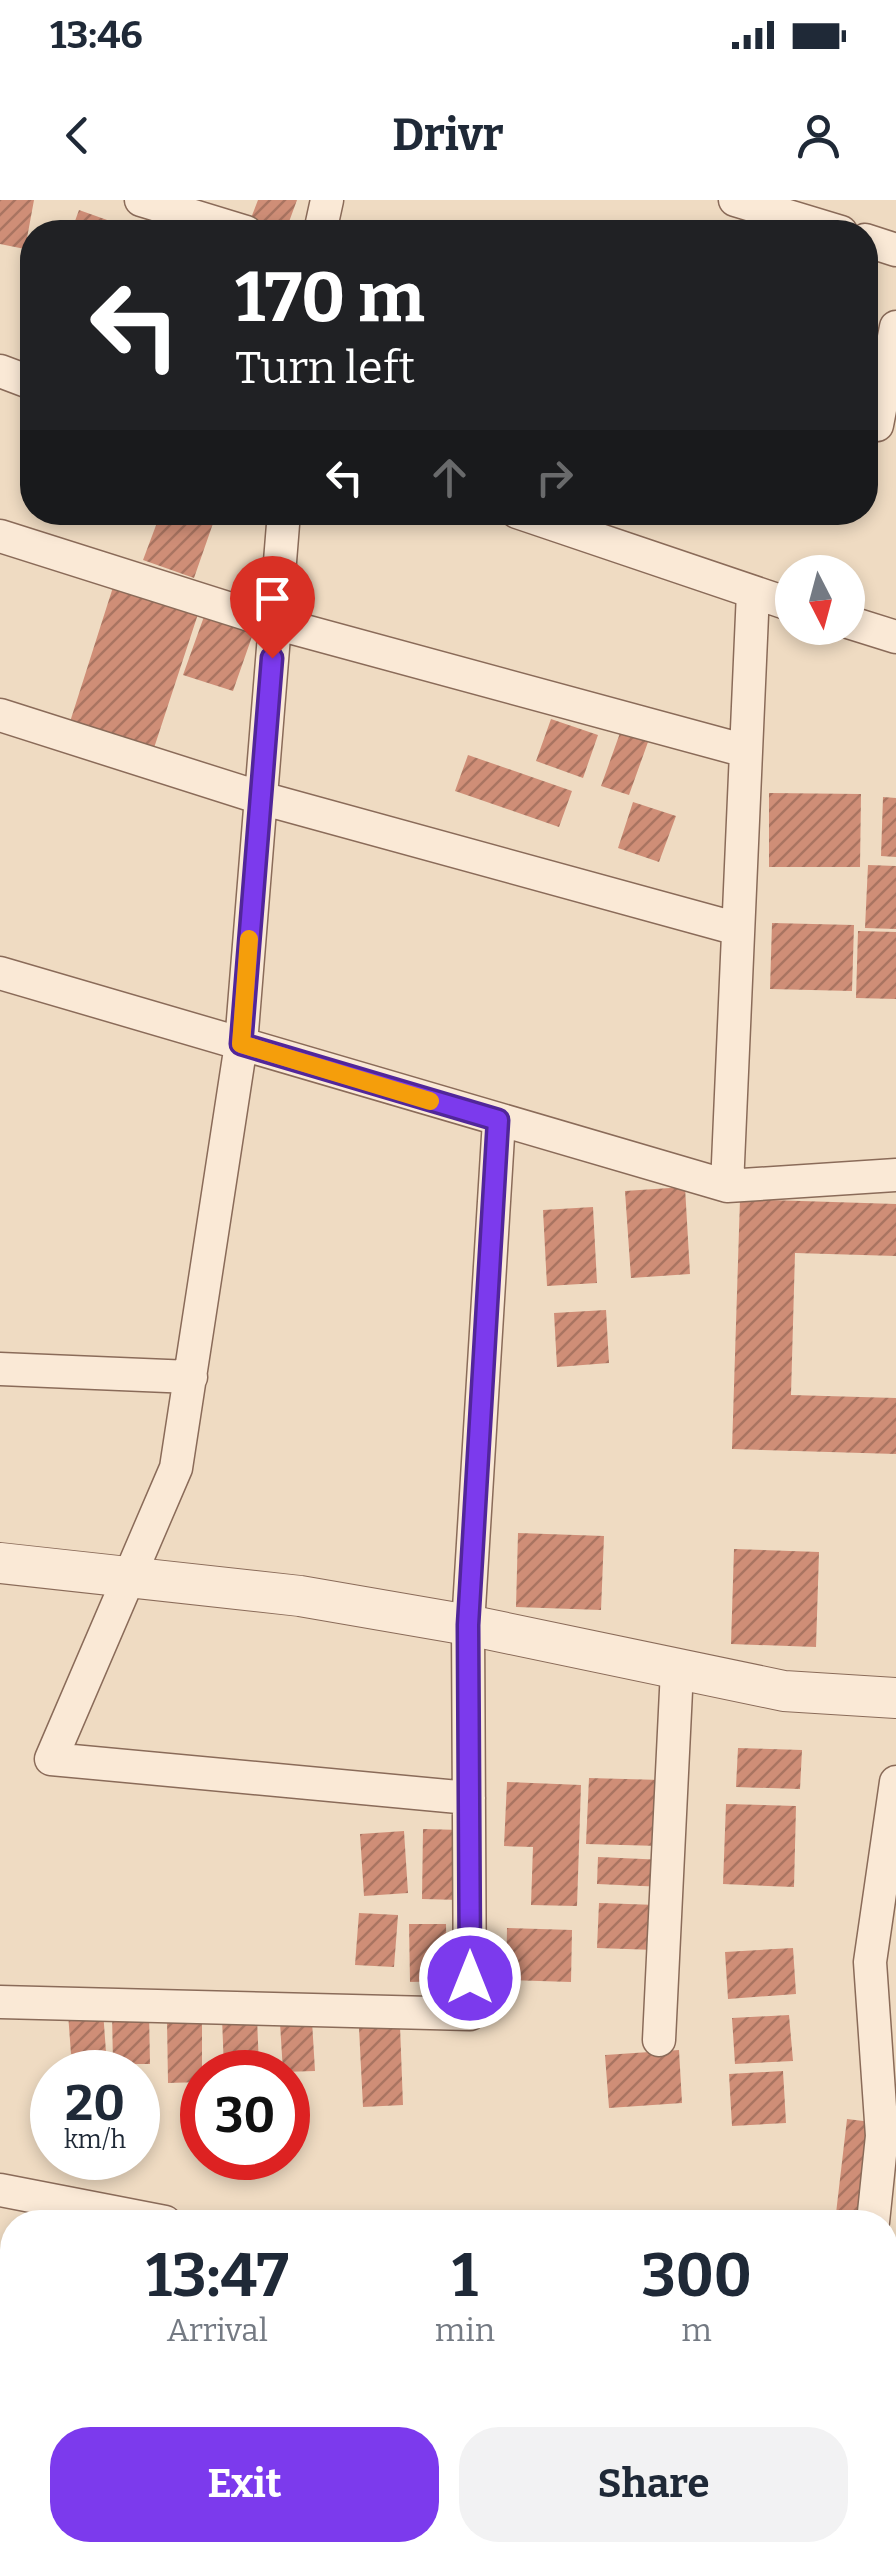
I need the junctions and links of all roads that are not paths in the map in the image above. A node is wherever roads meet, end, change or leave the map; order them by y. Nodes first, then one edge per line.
1 (141, 200) edge
2 (735, 200) edge
3 (207, 220) edge
4 (801, 220) edge
5 (896, 327) edge
6 (879, 425) edge
7 (283, 525) edge
8 (555, 525) edge
9 (0, 536) edge
10 (753, 592) junction
11 (775, 599) edge
12 (275, 623) junction
13 (865, 627) edge
14 (896, 637) edge
15 (0, 714) edge
16 (746, 751) junction
17 (261, 798) junction
18 (738, 929) junction
19 (0, 972) edge
20 (241, 1044) junction
21 (498, 1120) junction
22 (896, 1175) edge
23 (727, 1186) junction
24 (0, 1369) edge
25 (191, 1376) junction
26 (0, 1563) edge
27 (128, 1576) junction
28 (468, 1625) junction
29 (677, 1670) junction
30 (896, 1698) edge
31 (896, 1782) edge
32 (469, 1798) junction
33 (0, 2002) edge
34 (659, 2040) dead end
35 (0, 2190) edge
36 (103, 2210) edge
37 (875, 2210) edge

1 - 3 street
2 - 4 street
5 - 6 street
7 - 12 street
8 - 10 street
9 - 12 street
10 - 11 street
10 - 16 street
12 - 16 street
12 - 17 street
13 - 14 street
15 - 17 street
16 - 18 street
17 - 18 street
17 - 20 street
18 - 23 street
19 - 20 street
20 - 21 street
20 - 25 street
21 - 23 street
21 - 28 street
22 - 23 street
24 - 25 street
25 - 27 street
26 - 27 street
27 - 28 street
27 - 32 street
28 - 29 street
28 - 32 street
29 - 30 street
29 - 34 street
31 - 37 street
32 - 33 street
35 - 36 street

